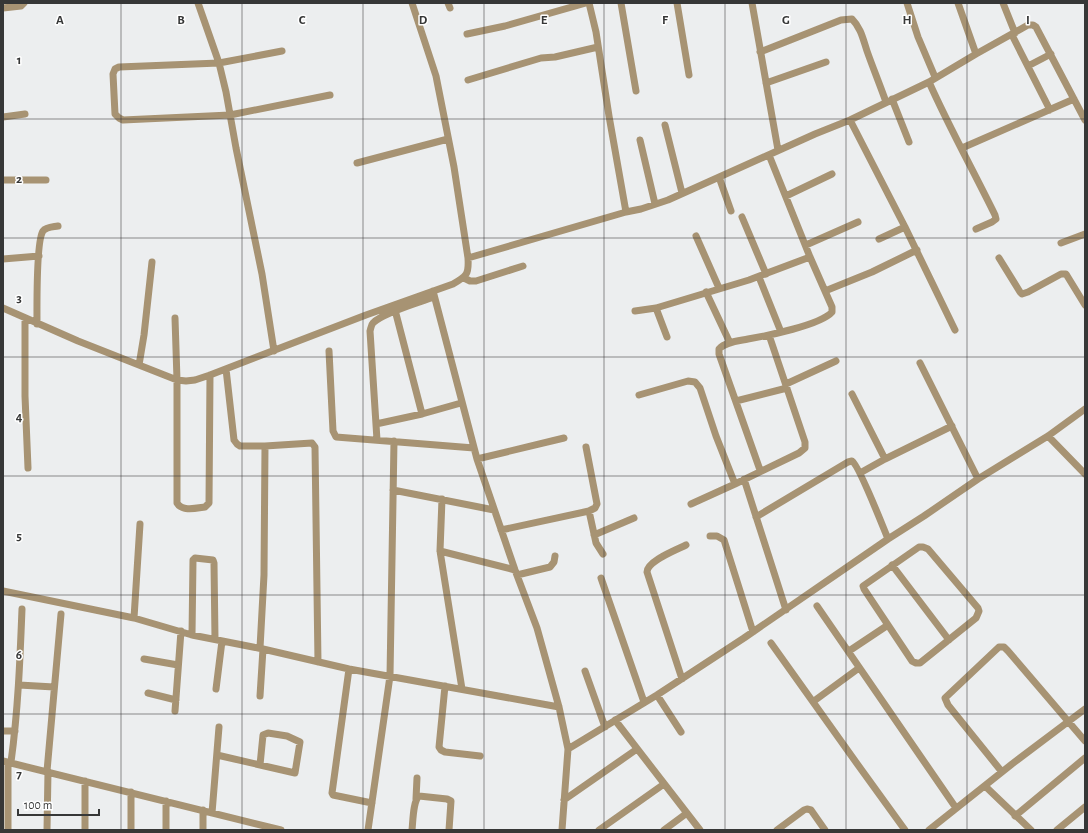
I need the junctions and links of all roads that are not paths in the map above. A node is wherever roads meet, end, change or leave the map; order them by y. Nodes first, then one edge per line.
1 (24, 3) edge
2 (198, 3) edge
3 (412, 3) edge
4 (621, 3) edge
5 (677, 3) edge
6 (752, 3) edge
7 (907, 3) edge
8 (958, 3) edge
9 (1003, 3) edge
10 (584, 4) edge
11 (3, 8) edge
12 (467, 34) dead end
13 (1013, 34) junction
14 (598, 48) junction
15 (282, 51) dead end
16 (760, 52) junction
17 (976, 54) junction
18 (1051, 54) junction
19 (826, 62) dead end
20 (219, 63) junction
21 (1028, 66) junction
22 (689, 75) dead end
23 (935, 78) junction
24 (468, 80) dead end
25 (929, 82) junction
26 (766, 83) junction
27 (636, 91) dead end
28 (330, 95) dead end
29 (1074, 99) junction
30 (889, 100) junction
31 (1050, 110) junction
32 (25, 114) dead end
33 (230, 115) junction
34 (3, 117) edge
35 (850, 120) junction
36 (1085, 120) edge
37 (665, 125) dead end
38 (448, 139) junction
39 (640, 140) dead end
40 (909, 142) dead end
41 (962, 148) junction
42 (778, 150) junction
43 (769, 155) junction
44 (356, 163) dead end
45 (832, 174) dead end
46 (719, 177) junction
47 (3, 180) edge
48 (46, 180) dead end
49 (682, 193) junction
50 (786, 196) junction
51 (654, 204) junction
52 (731, 211) dead end
53 (626, 212) junction
54 (742, 217) dead end
55 (858, 222) dead end
56 (58, 226) dead end
57 (905, 227) junction
58 (976, 229) dead end
59 (1085, 234) edge
60 (696, 236) dead end
61 (879, 239) dead end
62 (1061, 243) dead end
63 (806, 245) junction
64 (917, 250) junction
65 (39, 256) junction
66 (810, 257) junction
67 (468, 258) junction
68 (999, 258) dead end
69 (3, 259) edge
70 (152, 262) dead end
71 (523, 266) dead end
72 (763, 275) junction
73 (464, 278) junction
74 (719, 288) junction
75 (825, 291) junction
76 (706, 292) junction
77 (434, 294) junction
78 (1085, 305) edge
79 (3, 308) edge
80 (656, 308) junction
81 (395, 310) junction
82 (636, 311) dead end
83 (175, 318) dead end
84 (25, 319) junction
85 (37, 324) junction
86 (955, 330) dead end
87 (781, 332) junction
88 (769, 335) junction
89 (667, 338) dead end
90 (730, 343) junction
91 (274, 351) junction
92 (329, 351) dead end
93 (836, 361) dead end
94 (920, 363) dead end
95 (139, 365) junction
96 (226, 369) junction
97 (210, 375) junction
98 (177, 380) junction
99 (786, 386) junction
100 (640, 394) dead end
101 (852, 394) dead end
102 (736, 401) junction
103 (461, 403) junction
104 (1084, 412) edge
105 (422, 414) junction
106 (376, 424) junction
107 (952, 426) junction
108 (1048, 436) junction
109 (564, 438) dead end
110 (377, 440) junction
111 (394, 441) junction
112 (265, 446) junction
113 (586, 447) dead end
114 (474, 448) junction
115 (476, 459) junction
116 (885, 459) junction
117 (28, 468) dead end
118 (760, 470) junction
119 (860, 473) junction
120 (1085, 474) edge
121 (744, 479) junction
122 (978, 479) junction
123 (735, 484) junction
124 (393, 490) junction
125 (442, 499) junction
126 (691, 504) dead end
127 (494, 510) junction
128 (589, 511) junction
129 (756, 517) junction
130 (634, 518) dead end
131 (140, 524) dead end
132 (501, 530) junction
133 (594, 535) junction
134 (710, 536) dead end
135 (888, 539) junction
136 (686, 545) dead end
137 (440, 551) junction
138 (603, 554) dead end
139 (556, 556) dead end
140 (892, 565) junction
141 (516, 573) junction
142 (601, 578) dead end
143 (3, 591) edge
144 (817, 606) dead end
145 (22, 608) dead end
146 (786, 610) junction
147 (61, 614) dead end
148 (134, 618) junction
149 (888, 624) junction
150 (181, 631) junction
151 (753, 632) junction
152 (192, 635) junction
153 (219, 640) junction
154 (949, 640) junction
155 (771, 643) dead end
156 (261, 648) junction
157 (849, 652) junction
158 (144, 659) dead end
159 (318, 662) junction
160 (178, 665) junction
161 (859, 668) junction
162 (349, 669) junction
163 (585, 671) dead end
164 (390, 676) junction
165 (682, 679) junction
166 (19, 685) junction
167 (445, 686) junction
168 (54, 687) junction
169 (216, 689) dead end
170 (462, 690) junction
171 (148, 693) dead end
172 (657, 695) junction
173 (260, 696) dead end
174 (176, 700) junction
175 (814, 701) junction
176 (644, 702) junction
177 (559, 707) junction
178 (1085, 709) edge
179 (175, 711) dead end
180 (615, 720) junction
181 (1069, 722) junction
182 (605, 727) junction
183 (219, 728) dead end
184 (3, 731) edge
185 (15, 731) junction
186 (681, 732) dead end
187 (1085, 741) edge
188 (568, 749) junction
189 (637, 749) junction
190 (217, 755) junction
191 (480, 756) dead end
192 (1085, 758) edge
193 (7, 762) edge
194 (260, 765) junction
195 (48, 771) junction
196 (1002, 772) junction
197 (417, 778) dead end
198 (85, 780) junction
199 (664, 784) junction
200 (985, 786) junction
201 (131, 792) junction
202 (416, 799) junction
203 (564, 800) junction
204 (166, 801) junction
205 (372, 803) junction
206 (1085, 807) edge
207 (956, 808) junction
208 (203, 810) junction
209 (212, 813) junction
210 (687, 813) junction
211 (1015, 816) junction
212 (8, 830) edge
213 (47, 830) edge
214 (85, 830) edge
215 (131, 830) edge
216 (166, 830) edge
217 (203, 830) edge
218 (281, 830) edge
219 (368, 830) edge
220 (412, 830) edge
221 (449, 830) edge
222 (562, 830) edge
223 (599, 830) edge
224 (664, 830) edge
225 (700, 830) edge
226 (777, 830) edge
227 (825, 830) edge
228 (905, 830) edge
229 (929, 830) edge
230 (1031, 830) edge
231 (1057, 830) edge

1 - 11 street
2 - 20 street
3 - 38 street
4 - 27 street
5 - 22 street
6 - 16 street
7 - 23 street
8 - 17 street
9 - 13 street
10 - 12 street
10 - 14 street
13 - 17 street
13 - 18 street
13 - 21 street
14 - 24 street
14 - 53 street
15 - 20 street
16 - 26 street
16 - 30 street
17 - 23 street
18 - 21 street
18 - 29 street
19 - 26 street
20 - 33 street
20 - 33 street
21 - 31 street
23 - 25 street
25 - 30 street
25 - 41 street
26 - 42 street
28 - 33 street
29 - 31 street
29 - 36 street
30 - 35 street
30 - 40 street
31 - 41 street
32 - 34 street
33 - 91 street
35 - 42 street
35 - 57 street
37 - 49 street
38 - 44 street
38 - 67 street
39 - 51 street
41 - 58 street
42 - 43 street
43 - 46 street
43 - 50 street
45 - 50 street
46 - 49 street
46 - 52 street
47 - 48 street
49 - 51 street
50 - 63 street
51 - 53 street
53 - 67 street
54 - 72 street
55 - 63 street
56 - 65 street
57 - 61 street
57 - 64 street
59 - 62 street
60 - 74 street
63 - 66 street
64 - 75 street
64 - 86 street
65 - 69 street
65 - 85 street
66 - 72 street
66 - 75 street
67 - 73 street
68 - 78 street
70 - 95 street
71 - 73 street
72 - 74 street
72 - 87 street
73 - 77 street
74 - 76 street
75 - 87 street
76 - 80 street
76 - 90 street
77 - 81 street
77 - 91 street
77 - 103 street
79 - 84 street
80 - 82 street
80 - 89 street
81 - 105 street
81 - 106 street
83 - 98 street
84 - 85 street
84 - 117 street
85 - 95 street
87 - 88 street
88 - 90 street
88 - 99 street
90 - 102 street
91 - 96 street
92 - 110 street
93 - 99 street
94 - 107 street
95 - 98 street
96 - 97 street
96 - 112 street
97 - 98 street
97 - 98 street
99 - 102 street
99 - 118 street
100 - 123 street
101 - 116 street
102 - 118 street
103 - 105 street
103 - 114 street
104 - 108 street
105 - 106 street
106 - 110 street
107 - 116 street
107 - 122 street
108 - 120 street
108 - 122 street
109 - 115 street
110 - 111 street
111 - 114 street
111 - 124 street
112 - 156 street
112 - 159 street
113 - 128 street
114 - 115 street
115 - 127 street
116 - 119 street
118 - 121 street
119 - 129 street
119 - 135 street
121 - 123 street
121 - 129 street
122 - 135 street
123 - 126 street
124 - 125 street
124 - 164 street
125 - 127 street
125 - 137 street
127 - 132 street
128 - 132 street
128 - 133 street
129 - 146 street
130 - 133 street
131 - 148 street
132 - 141 street
133 - 138 street
134 - 151 street
135 - 146 street
136 - 165 street
137 - 141 street
137 - 170 street
139 - 141 street
140 - 149 street
140 - 154 street
140 - 154 street
141 - 177 street
142 - 176 street
143 - 148 street
144 - 157 street
145 - 166 street
146 - 151 street
147 - 168 street
148 - 150 street
149 - 154 street
149 - 157 street
150 - 152 street
150 - 160 street
151 - 165 street
152 - 153 street
152 - 153 street
153 - 156 street
153 - 169 street
155 - 175 street
156 - 159 street
156 - 173 street
157 - 161 street
158 - 160 street
159 - 162 street
160 - 174 street
161 - 175 street
161 - 207 street
162 - 164 street
162 - 205 street
163 - 182 street
164 - 167 street
164 - 205 street
165 - 172 street
166 - 168 street
166 - 185 street
167 - 170 street
167 - 191 street
168 - 195 street
170 - 177 street
171 - 174 street
172 - 176 street
172 - 186 street
174 - 179 street
175 - 228 street
176 - 180 street
177 - 188 street
178 - 181 street
180 - 182 street
180 - 189 street
181 - 187 street
181 - 196 street
181 - 196 street
182 - 188 street
183 - 190 street
184 - 185 street
185 - 193 street
188 - 203 street
189 - 199 street
189 - 203 street
190 - 194 street
190 - 209 street
192 - 211 street
193 - 195 street
193 - 212 street
194 - 194 street
195 - 198 street
195 - 213 street
196 - 200 street
197 - 202 street
198 - 201 street
198 - 214 street
199 - 210 street
199 - 223 street
200 - 207 street
200 - 211 street
201 - 204 street
201 - 215 street
202 - 220 street
202 - 221 street
203 - 222 street
204 - 208 street
204 - 216 street
205 - 219 street
206 - 231 street
207 - 229 street
208 - 209 street
208 - 217 street
209 - 218 street
210 - 224 street
210 - 225 street
211 - 230 street
226 - 227 street

